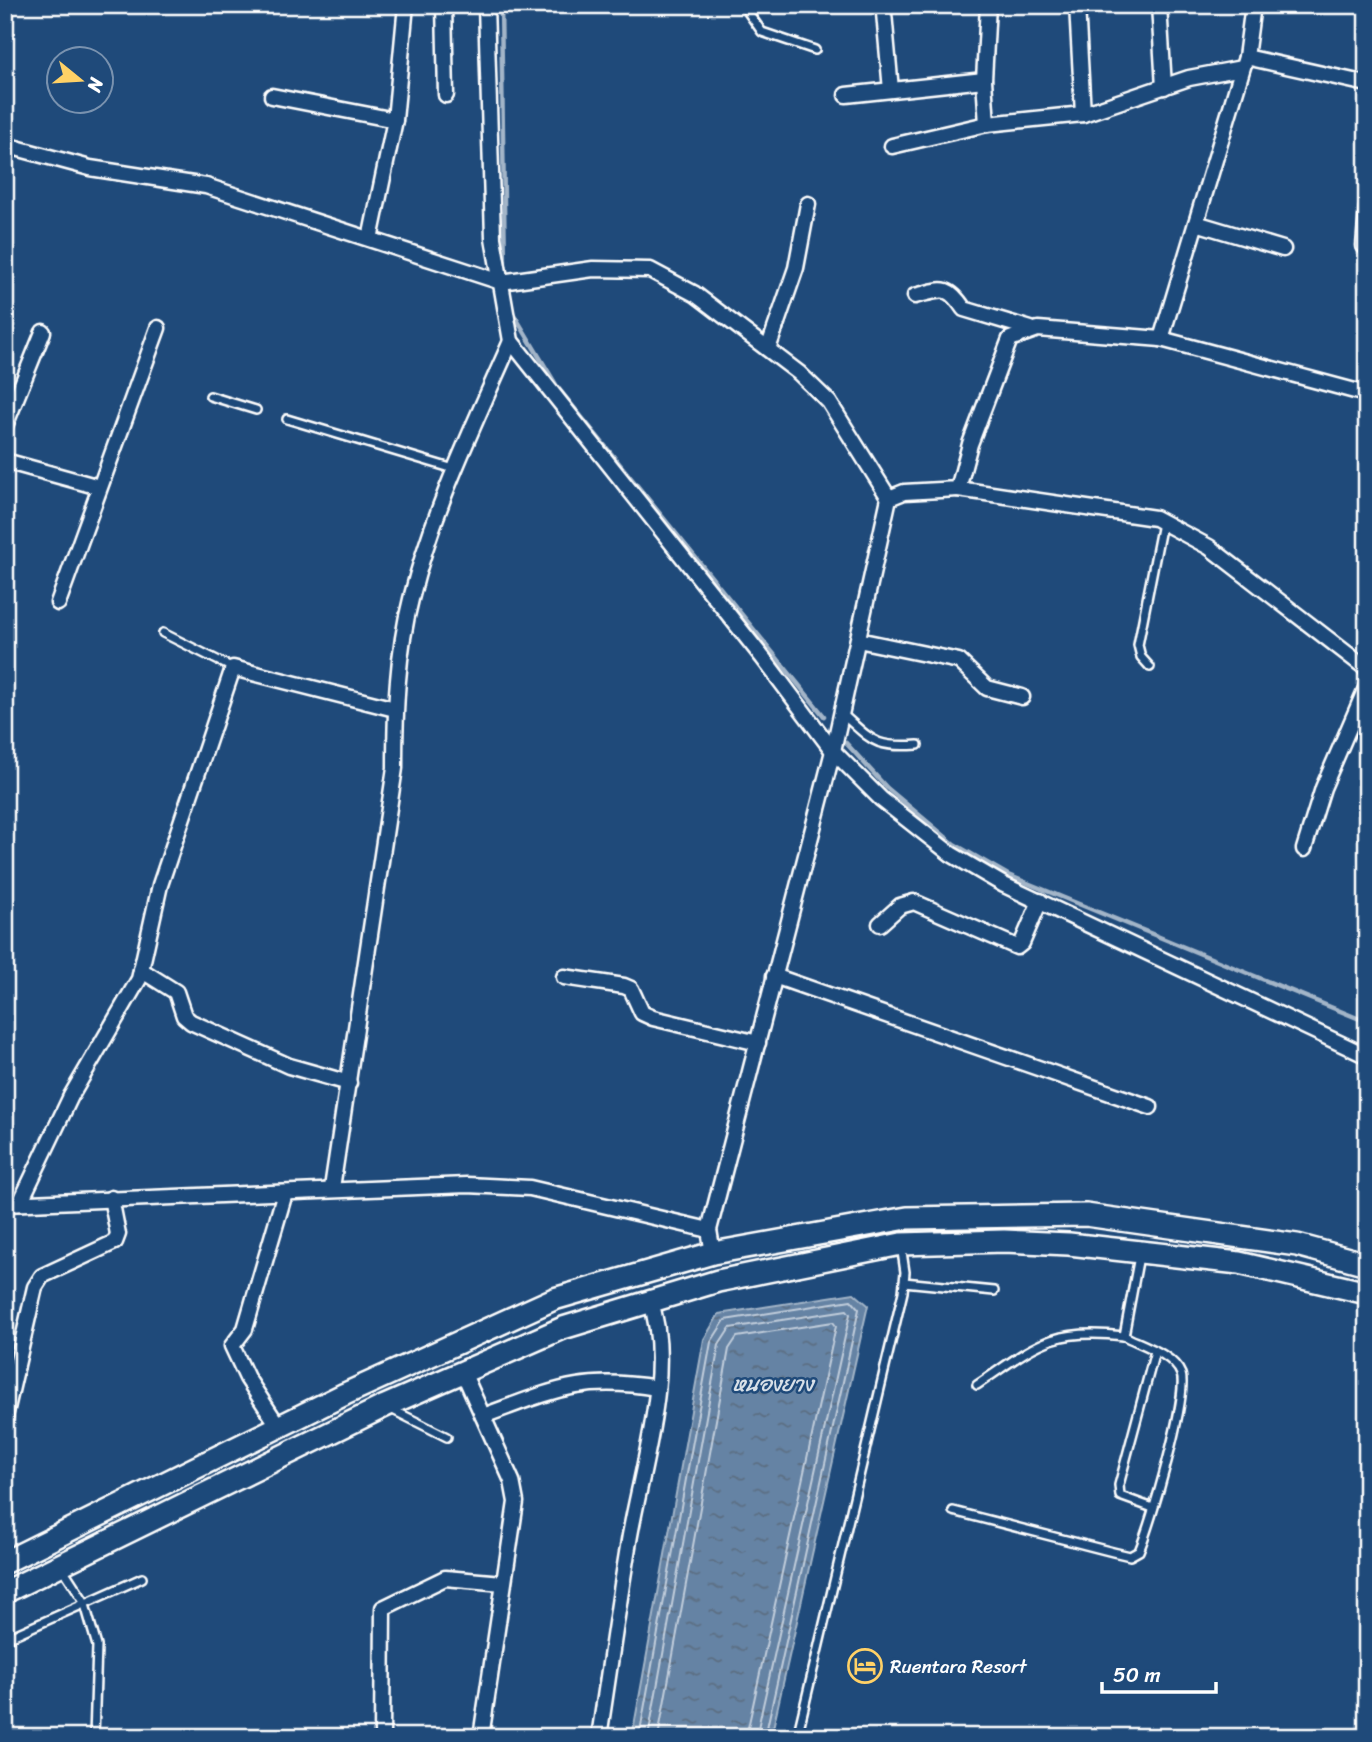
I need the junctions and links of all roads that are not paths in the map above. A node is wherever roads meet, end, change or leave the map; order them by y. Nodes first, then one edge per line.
1 (405, 5) edge
2 (444, 5) edge
3 (486, 5) edge
4 (743, 5) edge
5 (988, 5) edge
6 (1077, 5) edge
7 (1159, 5) edge
8 (1254, 5) edge
9 (884, 13) dead end
10 (815, 50) dead end
11 (1244, 63) junction
12 (984, 80) junction
13 (1367, 84) edge
14 (1164, 87) junction
15 (891, 90) junction
16 (446, 95) dead end
17 (846, 95) dead end
18 (272, 96) dead end
19 (1083, 114) junction
20 (395, 120) junction
21 (986, 124) junction
22 (5, 145) edge
23 (892, 146) dead end
24 (808, 204) dead end
25 (1367, 208) edge
26 (1196, 223) junction
27 (370, 239) junction
28 (1364, 246) dead end
29 (1283, 249) dead end
30 (500, 282) junction
31 (915, 296) dead end
32 (158, 328) dead end
33 (1031, 329) junction
34 (43, 332) dead end
35 (1161, 339) junction
36 (511, 341) junction
37 (768, 349) junction
38 (1366, 394) edge
39 (210, 396) dead end
40 (256, 410) dead end
41 (288, 419) dead end
42 (5, 426) edge
43 (5, 461) edge
44 (455, 470) junction
45 (99, 487) junction
46 (958, 489) junction
47 (890, 498) junction
48 (1163, 522) junction
49 (58, 603) dead end
50 (163, 633) dead end
51 (858, 640) junction
52 (1150, 667) dead end
53 (233, 668) junction
54 (1367, 669) edge
55 (1367, 686) edge
56 (1022, 697) dead end
57 (395, 709) junction
58 (841, 713) junction
59 (918, 745) dead end
60 (833, 751) junction
61 (1304, 849) dead end
62 (1040, 901) junction
63 (880, 924) dead end
64 (141, 970) junction
65 (774, 976) junction
66 (564, 977) dead end
67 (758, 1043) junction
68 (1367, 1056) edge
69 (349, 1083) junction
70 (1150, 1107) dead end
71 (332, 1188) junction
72 (285, 1193) junction
73 (111, 1198) junction
74 (13, 1204) edge
75 (709, 1230) junction
76 (901, 1244) junction
77 (1139, 1251) junction
78 (713, 1253) junction
79 (1367, 1264) edge
80 (904, 1282) junction
81 (994, 1290) dead end
82 (1367, 1293) edge
83 (650, 1300) junction
84 (1124, 1336) junction
85 (1155, 1351) junction
86 (463, 1371) junction
87 (977, 1385) dead end
88 (657, 1388) junction
89 (345, 1394) junction
90 (385, 1406) junction
91 (483, 1416) junction
92 (5, 1417) edge
93 (357, 1420) junction
94 (279, 1427) junction
95 (447, 1437) dead end
96 (1153, 1508) junction
97 (953, 1511) dead end
98 (5, 1562) edge
99 (61, 1565) junction
100 (142, 1578) dead end
101 (503, 1583) junction
102 (5, 1592) edge
103 (85, 1601) junction
104 (5, 1639) edge
105 (94, 1737) edge
106 (382, 1737) edge
107 (481, 1737) edge
108 (599, 1737) edge
109 (797, 1737) edge

1 - 20 street
2 - 16 street
3 - 30 street
4 - 10 lane
5 - 12 street
6 - 19 street
7 - 14 street
8 - 11 street
9 - 15 street
11 - 13 street
11 - 14 street
11 - 26 street
12 - 15 street
12 - 21 street
14 - 19 street
15 - 17 street
18 - 20 street
19 - 21 street
20 - 27 street
21 - 23 street
22 - 27 street
24 - 37 street
25 - 28 street
26 - 29 street
26 - 35 street
27 - 30 street
30 - 36 street
30 - 37 street
31 - 33 street
32 - 45 street
33 - 35 street
33 - 46 street
34 - 42 street
35 - 38 street
36 - 44 street
36 - 60 street
37 - 47 street
39 - 40 lane
41 - 44 lane
43 - 45 street
44 - 57 street
45 - 49 street
46 - 47 street
46 - 48 street
47 - 51 street
48 - 52 lane
48 - 54 street
50 - 53 lane
51 - 56 street
51 - 58 street
53 - 57 street
53 - 64 street
55 - 61 street
57 - 69 street
58 - 59 lane
58 - 60 street
60 - 62 street
60 - 65 street
62 - 63 street
62 - 68 street
64 - 69 street
64 - 74 street
65 - 67 street
65 - 70 street
66 - 67 street
67 - 75 street
69 - 71 street
71 - 72 street
71 - 75 street
72 - 73 street
72 - 94 street
73 - 74 street
73 - 92 street
75 - 78 street
76 - 77 main road
76 - 80 lane
76 - 83 main road
77 - 82 main road
77 - 84 lane
78 - 79 main road
78 - 89 main road
80 - 81 lane
80 - 109 lane
83 - 86 main road
83 - 88 street
84 - 85 lane
84 - 87 lane
85 - 96 lane
85 - 96 lane
86 - 90 main road
86 - 91 street
88 - 91 street
88 - 108 street
89 - 93 main road
89 - 94 main road
90 - 93 main road
90 - 95 lane
91 - 101 street
93 - 99 main road
94 - 98 main road
96 - 97 lane
99 - 102 main road
99 - 103 lane
100 - 103 lane
101 - 106 street
101 - 107 street
103 - 104 lane
103 - 105 lane

